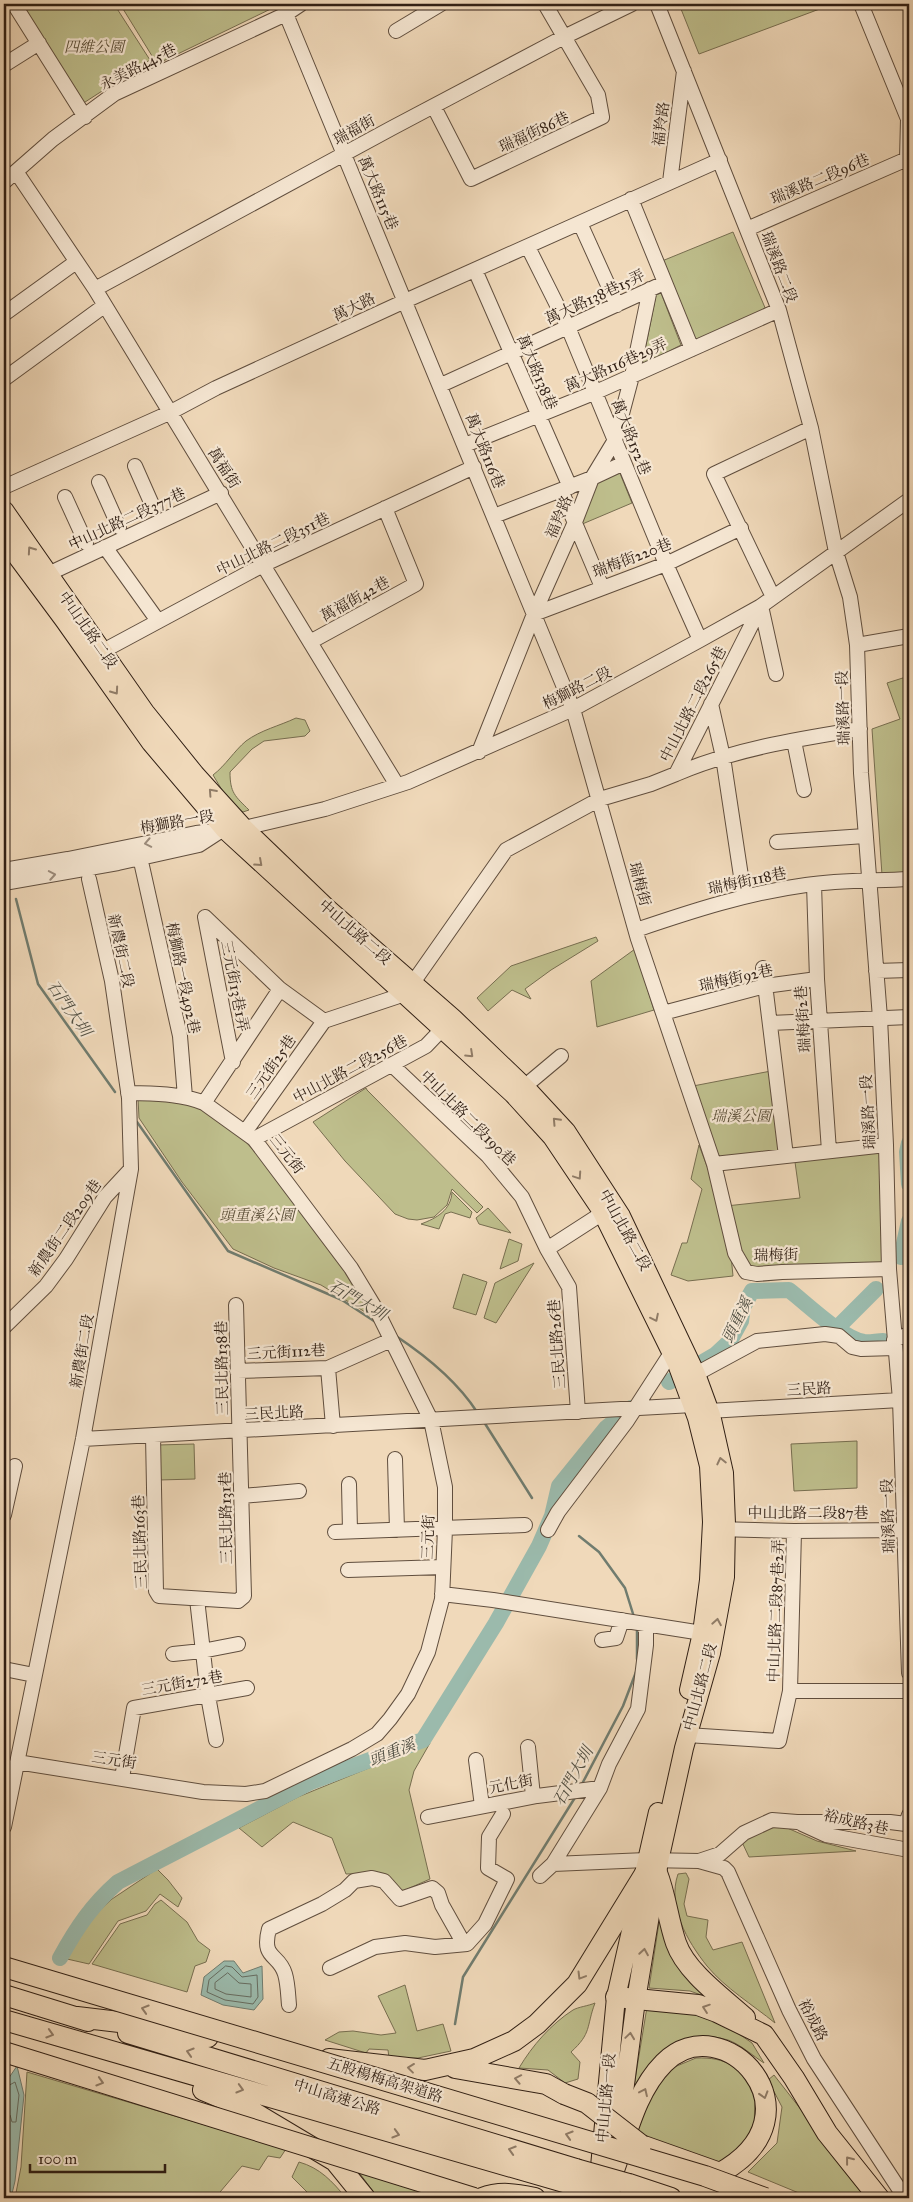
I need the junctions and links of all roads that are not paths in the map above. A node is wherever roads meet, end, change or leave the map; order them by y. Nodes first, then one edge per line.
1 (14, 4) edge
2 (301, 4) edge
3 (441, 4) edge
4 (545, 4) edge
5 (632, 4) edge
6 (657, 4) edge
7 (861, 4) edge
8 (286, 14) junction
9 (396, 32) dead end
10 (564, 37) junction
11 (39, 43) junction
12 (4, 65) edge
13 (684, 71) junction
14 (434, 107) junction
15 (85, 117) junction
16 (344, 154) junction
17 (720, 160) junction
18 (908, 162) edge
19 (17, 173) junction
20 (4, 182) edge
21 (670, 182) junction
22 (631, 200) junction
23 (580, 223) junction
24 (747, 229) junction
25 (528, 247) junction
26 (76, 262) junction
27 (475, 270) junction
28 (664, 283) junction
29 (650, 289) junction
30 (95, 290) junction
31 (405, 301) junction
32 (617, 305) junction
33 (104, 306) junction
34 (778, 310) junction
35 (4, 314) edge
36 (568, 327) junction
37 (692, 350) junction
38 (511, 352) junction
39 (632, 376) junction
40 (4, 379) edge
41 (441, 385) junction
42 (596, 392) junction
43 (169, 413) junction
44 (538, 416) junction
45 (811, 428) junction
46 (615, 440) junction
47 (465, 445) junction
48 (624, 463) junction
49 (135, 466) dead end
50 (474, 467) junction
51 (592, 478) junction
52 (99, 482) dead end
53 (4, 487) edge
54 (565, 489) junction
55 (221, 493) junction
56 (65, 498) dead end
57 (909, 500) edge
58 (385, 508) junction
59 (154, 509) dead end
60 (4, 510) edge
61 (494, 516) junction
62 (575, 522) junction
63 (119, 527) dead end
64 (740, 528) junction
65 (4, 539) edge
66 (86, 543) dead end
67 (105, 547) junction
68 (836, 552) junction
69 (666, 564) junction
70 (263, 565) junction
71 (48, 574) junction
72 (602, 587) junction
73 (773, 597) junction
74 (761, 606) junction
75 (534, 614) junction
76 (158, 621) junction
77 (909, 636) edge
78 (700, 640) junction
79 (310, 642) junction
80 (857, 645) junction
81 (98, 656) junction
82 (776, 674) dead end
83 (711, 704) junction
84 (573, 709) junction
85 (860, 729) junction
86 (794, 741) junction
87 (479, 752) junction
88 (723, 756) junction
89 (676, 774) junction
90 (397, 785) junction
91 (804, 790) dead end
92 (600, 799) junction
93 (244, 828) junction
94 (224, 829) junction
95 (865, 836) junction
96 (197, 839) junction
97 (777, 842) dead end
98 (142, 866) dead end
99 (4, 870) edge
100 (89, 879) dead end
101 (909, 879) edge
102 (869, 881) junction
103 (4, 883) edge
104 (814, 884) junction
105 (744, 896) junction
106 (636, 930) junction
107 (763, 968) dead end
108 (909, 970) edge
109 (876, 971) junction
110 (817, 979) junction
111 (765, 986) junction
112 (280, 989) junction
113 (409, 989) junction
114 (663, 1013) junction
115 (909, 1017) edge
116 (880, 1018) junction
117 (324, 1021) junction
118 (820, 1021) junction
119 (448, 1023) junction
120 (770, 1023) junction
121 (562, 1056) dead end
122 (233, 1062) junction
123 (392, 1065) junction
124 (524, 1087) junction
125 (128, 1093) junction
126 (185, 1097) junction
127 (204, 1103) junction
128 (250, 1136) junction
129 (886, 1145) junction
130 (829, 1151) junction
131 (786, 1156) junction
132 (714, 1164) junction
133 (131, 1169) junction
134 (608, 1210) junction
135 (547, 1249) junction
136 (889, 1269) junction
137 (236, 1305) dead end
138 (4, 1327) edge
139 (387, 1333) junction
140 (909, 1334) edge
141 (895, 1344) junction
142 (684, 1367) junction
143 (328, 1368) junction
144 (237, 1372) junction
145 (904, 1398) edge
146 (635, 1408) junction
147 (701, 1408) junction
148 (578, 1412) junction
149 (431, 1420) junction
150 (333, 1426) junction
151 (240, 1431) junction
152 (153, 1436) junction
153 (83, 1439) junction
154 (395, 1459) dead end
155 (15, 1466) dead end
156 (349, 1484) dead end
157 (299, 1491) dead end
158 (242, 1496) junction
159 (4, 1515) edge
160 (553, 1521) dead end
161 (525, 1525) dead end
162 (445, 1529) junction
163 (719, 1529) junction
164 (397, 1530) junction
165 (905, 1530) junction
166 (794, 1531) junction
167 (335, 1532) dead end
168 (350, 1532) junction
169 (443, 1567) junction
170 (348, 1570) dead end
171 (442, 1594) junction
172 (196, 1599) junction
173 (238, 1601) joint
174 (624, 1621) junction
175 (644, 1626) junction
176 (702, 1634) junction
177 (607, 1643) dead end
178 (238, 1644) dead end
179 (202, 1651) junction
180 (173, 1654) dead end
181 (4, 1669) edge
182 (909, 1673) edge
183 (34, 1675) junction
184 (247, 1688) dead end
185 (790, 1691) junction
186 (909, 1691) edge
187 (208, 1696) junction
188 (687, 1735) junction
189 (216, 1740) dead end
190 (528, 1747) dead end
191 (476, 1760) dead end
192 (17, 1762) junction
193 (122, 1778) junction
194 (594, 1788) junction
195 (533, 1796) junction
196 (482, 1806) junction
197 (503, 1814) dead end
198 (428, 1817) dead end
199 (908, 1819) edge
200 (796, 1822) junction
201 (4, 1827) edge
202 (909, 1850) edge
203 (699, 1861) junction
204 (553, 1864) junction
205 (652, 1867) junction
206 (540, 1876) dead end
207 (464, 1944) junction
208 (4, 1967) edge
209 (330, 1968) dead end
210 (4, 1995) edge
211 (616, 1997) junction
212 (636, 2000) junction
213 (289, 2005) dead end
214 (77, 2017) junction
215 (4, 2020) edge
216 (764, 2035) junction
217 (4, 2052) edge
218 (120, 2055) junction
219 (460, 2065) junction
220 (614, 2170) junction
221 (575, 2177) junction
222 (484, 2197) edge
223 (365, 2198) edge
224 (534, 2198) edge
225 (597, 2198) edge
226 (611, 2198) edge
227 (671, 2198) edge
228 (765, 2198) edge
229 (879, 2198) edge
230 (905, 2198) edge

1 - 11 street
2 - 8 street, 永美路445巷
3 - 9 street
4 - 10 street
5 - 10 street, 瑞福街
6 - 13 street, 瑞溪路二段
7 - 18 street
8 - 15 street, 永美路445巷
8 - 16 street, 萬大路115巷
10 - 14 street, 瑞福街
10 - 14 street, 瑞福街86巷
11 - 12 street
11 - 15 street
13 - 17 street, 瑞溪路二段
13 - 21 street, 福羚路
14 - 16 street, 瑞福街
15 - 19 street, 永美路445巷
16 - 30 street, 瑞福街
16 - 31 street, 萬大路115巷
17 - 21 street, 萬大路
17 - 24 street, 瑞溪路二段
18 - 24 street, 瑞溪路二段96巷
19 - 20 street, 永美路445巷
19 - 26 street, 萬福街
21 - 22 street, 萬大路
22 - 23 street, 萬大路
22 - 28 street
23 - 25 street, 萬大路
23 - 32 street
24 - 34 street, 瑞溪路二段
25 - 27 street, 萬大路
25 - 36 street, 萬大路152巷
26 - 30 street, 萬福街
26 - 35 street
27 - 31 street, 萬大路
27 - 38 street, 萬大路138巷
28 - 29 street, 萬大路138巷15弄
28 - 37 street
29 - 32 street, 萬大路138巷15弄
29 - 39 street, 福羚路
30 - 33 street, 萬福街
31 - 41 street, 萬大路116巷
31 - 43 street, 萬大路
32 - 36 street, 萬大路138巷15弄
33 - 40 street
33 - 43 street, 萬福街
34 - 37 street, 萬大路116巷29弄
34 - 45 street, 瑞溪路二段
36 - 38 street, 萬大路138巷15弄
36 - 42 street, 萬大路152巷
37 - 39 street, 萬大路116巷29弄
38 - 41 street, 萬大路138巷15弄
38 - 44 street, 萬大路138巷
39 - 42 street, 萬大路116巷29弄
39 - 46 street, 福羚路
41 - 47 street, 萬大路116巷
42 - 44 street, 萬大路116巷29弄
42 - 46 street, 萬大路152巷
43 - 53 street, 萬大路
43 - 55 street, 萬福街
44 - 47 street, 萬大路116巷29弄
44 - 54 street, 萬大路138巷
45 - 64 street
45 - 68 street, 瑞溪路二段
46 - 48 street, 萬大路152巷
46 - 51 street, 福羚路
47 - 50 street, 萬大路116巷
48 - 51 street
48 - 69 street, 萬大路152巷
49 - 59 street
50 - 58 street, 中山北路二段351巷
50 - 61 street, 萬大路116巷
51 - 54 street
51 - 62 street, 福羚路
52 - 63 street
54 - 61 street
54 - 62 street, 萬大路138巷
55 - 67 street, 中山北路二段377巷
55 - 70 street, 萬福街
56 - 66 street
57 - 68 street, 梅獅路二段
58 - 70 street, 中山北路二段351巷
58 - 79 street, 萬福街42巷
71 -> 60 main road, 中山北路二段
61 - 75 street, 萬大路116巷
62 - 72 street, 萬大路138巷
62 - 75 street, 福羚路
64 - 69 street, 瑞梅街220巷
64 - 73 street
65 - 81 main road, 中山北路二段
67 - 71 street, 中山北路二段377巷
67 - 76 street
68 - 73 street, 梅獅路二段
68 - 80 street, 瑞溪路一段
69 - 72 street, 瑞梅街220巷
69 - 78 street, 萬大路152巷
70 - 76 street, 中山北路二段351巷
70 - 79 street, 萬福街
71 - 81 main road, 中山北路二段
72 - 75 street, 瑞梅街220巷
73 - 74 street, 梅獅路二段
74 - 78 street, 梅獅路二段
74 - 82 street
74 - 83 street, 中山北路二段265巷
75 - 84 street, 瑞梅街
75 - 87 street, 福羚路
76 - 81 street, 中山北路二段351巷
77 - 80 street
78 - 84 street, 梅獅路二段
79 - 90 street, 萬福街
80 - 85 street, 瑞溪路一段
93 -> 81 main road, 中山北路二段
81 -> 94 main road, 中山北路二段
83 - 88 street
83 - 89 street, 中山北路二段265巷
84 - 87 street, 梅獅路二段
84 - 92 street, 瑞梅街
85 - 86 street
85 - 95 street, 瑞溪路一段
86 - 88 street
86 - 91 street
87 - 90 street, 梅獅路二段
88 - 89 street
88 - 105 street
89 - 92 street, 中山北路二段265巷
90 - 93 street, 梅獅路二段
92 - 106 street, 瑞梅街
92 - 113 street, 中山北路二段265巷
93 - 94 street, 梅獅路二段
93 - 113 main road, 中山北路二段
94 - 96 street, 梅獅路一段
94 -> 113 main road, 中山北路二段
95 - 97 street
95 - 102 street, 瑞溪路一段
96 -> 99 street, 梅獅路一段
103 -> 96 street, 梅獅路一段
98 - 126 street, 梅獅路一段492巷
100 - 125 street, 新農街二段
101 - 102 street, 瑞梅街118巷
102 - 104 street, 瑞梅街118巷
102 - 109 street, 瑞溪路一段
104 - 105 street, 瑞梅街118巷
104 - 110 street, 瑞梅街2巷
105 - 106 street, 瑞梅街118巷
106 - 114 street, 瑞梅街
107 - 111 street
108 - 109 street
109 - 116 street, 瑞溪路一段
110 - 111 street, 瑞梅街92巷
110 - 118 street, 瑞梅街2巷
111 - 114 street, 瑞梅街92巷
111 - 120 street
112 - 117 street
112 - 122 street
112 - 122 street, 三元街13巷1弄
113 - 117 street
113 - 119 main road, 中山北路二段
114 - 132 street, 瑞梅街
115 - 116 street
116 - 118 street
116 - 129 street, 瑞溪路一段
117 - 128 street, 三元街25巷
118 - 120 street
118 - 130 street, 瑞梅街2巷
119 - 123 street, 中山北路二段256巷
119 - 124 main road, 中山北路二段
119 -> 134 main road, 中山北路二段
120 - 131 street
121 - 124 street
122 - 127 street
123 - 128 street, 中山北路二段256巷
123 - 135 street, 中山北路二段190巷
134 -> 124 main road, 中山北路二段
125 - 126 street, 三元街
125 - 133 street, 新農街二段
126 - 127 street, 三元街
127 - 128 street, 三元街
128 - 139 street, 三元街
129 - 130 street
129 - 136 street, 瑞溪路一段
130 - 131 street
131 - 132 street
132 - 136 street, 瑞梅街
133 - 138 street, 新農街二段209巷
133 - 153 street, 新農街二段
134 - 135 street
134 - 142 main road, 中山北路二段
135 - 148 street, 三民北路26巷
136 - 141 street, 瑞溪路一段
137 - 144 street, 三民北路138巷
139 - 143 street, 三元街112巷
139 - 149 street, 三元街
140 - 141 street
141 - 142 street
141 - 145 street, 瑞溪路一段
142 - 146 street
142 - 147 main road, 中山北路二段
143 - 144 street, 三元街112巷
143 - 150 street
144 - 151 street, 三民北路138巷
145 - 147 street, 三民路
145 - 165 street, 瑞溪路一段
146 - 147 street
146 - 148 street
146 - 160 street
147 - 163 main road, 中山北路二段
148 - 149 street, 三民北路
149 - 150 street, 三民北路
149 - 162 street, 三元街
150 - 151 street, 三民北路
151 - 152 street, 三民北路
151 - 158 street, 三民北路131巷
152 - 153 street, 三民北路
152 - 172 street, 三民北路163巷
153 - 183 street, 新農街二段
154 - 164 street
155 - 159 street
156 - 168 street
157 - 158 street
158 - 173 street, 三民北路131巷
161 - 162 street
162 - 164 street
162 - 169 street, 三元街
163 - 166 street, 中山北路二段87巷
163 - 176 main road, 中山北路二段
188 -> 163 main road, 中山北路二段
164 - 168 street
165 - 166 street, 中山北路二段87巷
165 - 182 street, 瑞溪路一段
166 - 185 street, 中山北路二段87巷2弄
167 - 168 street
169 - 170 street
169 - 171 street, 三元街
171 - 174 street
171 - 193 street, 三元街
172 - 173 street, 三民北路163巷
172 - 179 street
174 - 175 street
174 - 177 street
175 - 176 street
175 - 194 street
176 - 205 main road, 中山北路二段
178 - 179 street
179 - 180 street
179 - 187 street
181 - 183 street
183 - 192 street, 新農街二段
184 - 187 street, 三元街272巷
185 - 186 street
185 - 188 street, 中山北路二段87巷2弄
187 - 189 street
187 - 193 street, 三元街272巷
188 - 205 main road, 中山北路二段
190 - 195 street
191 - 196 street
192 - 193 street, 三元街
192 - 201 street, 新農街二段
194 - 195 street, 元化街
194 - 204 street
195 - 196 street, 元化街
196 - 198 street, 元化街
197 - 207 street
199 - 200 street, 裕成路3巷
200 - 202 street, 裕成路3巷
200 - 203 street, 裕成路3巷
203 - 205 street, 裕成路3巷
203 - 230 street, 裕成路
204 - 205 street, 裕成路3巷
204 - 206 street
205 - 211 main road, 中山北路二段
212 -> 205 main road, 中山北路二段
205 - 216 highway
205 -> 219 highway
207 - 209 street
207 - 213 street
228 -> 208 highway, 五股楊梅高架道路, bridge
210 - 214 highway, 中山高速公路
211 - 212 highway
211 - 225 main road, 中山北路一段
216 -> 212 highway
220 -> 212 main road, 中山北路一段
219 -> 214 highway
221 -> 214 highway, 中山高速公路
215 -> 218 highway, 中山高速公路
229 -> 216 highway
217 -> 222 highway, bridge
218 -> 221 highway, 中山高速公路
218 - 223 highway
220 -> 219 highway, bridge
220 - 226 main road, 中山北路一段
221 - 226 highway, 中山高速公路, bridge
221 - 227 highway, 中山高速公路, bridge
222 - 224 highway

